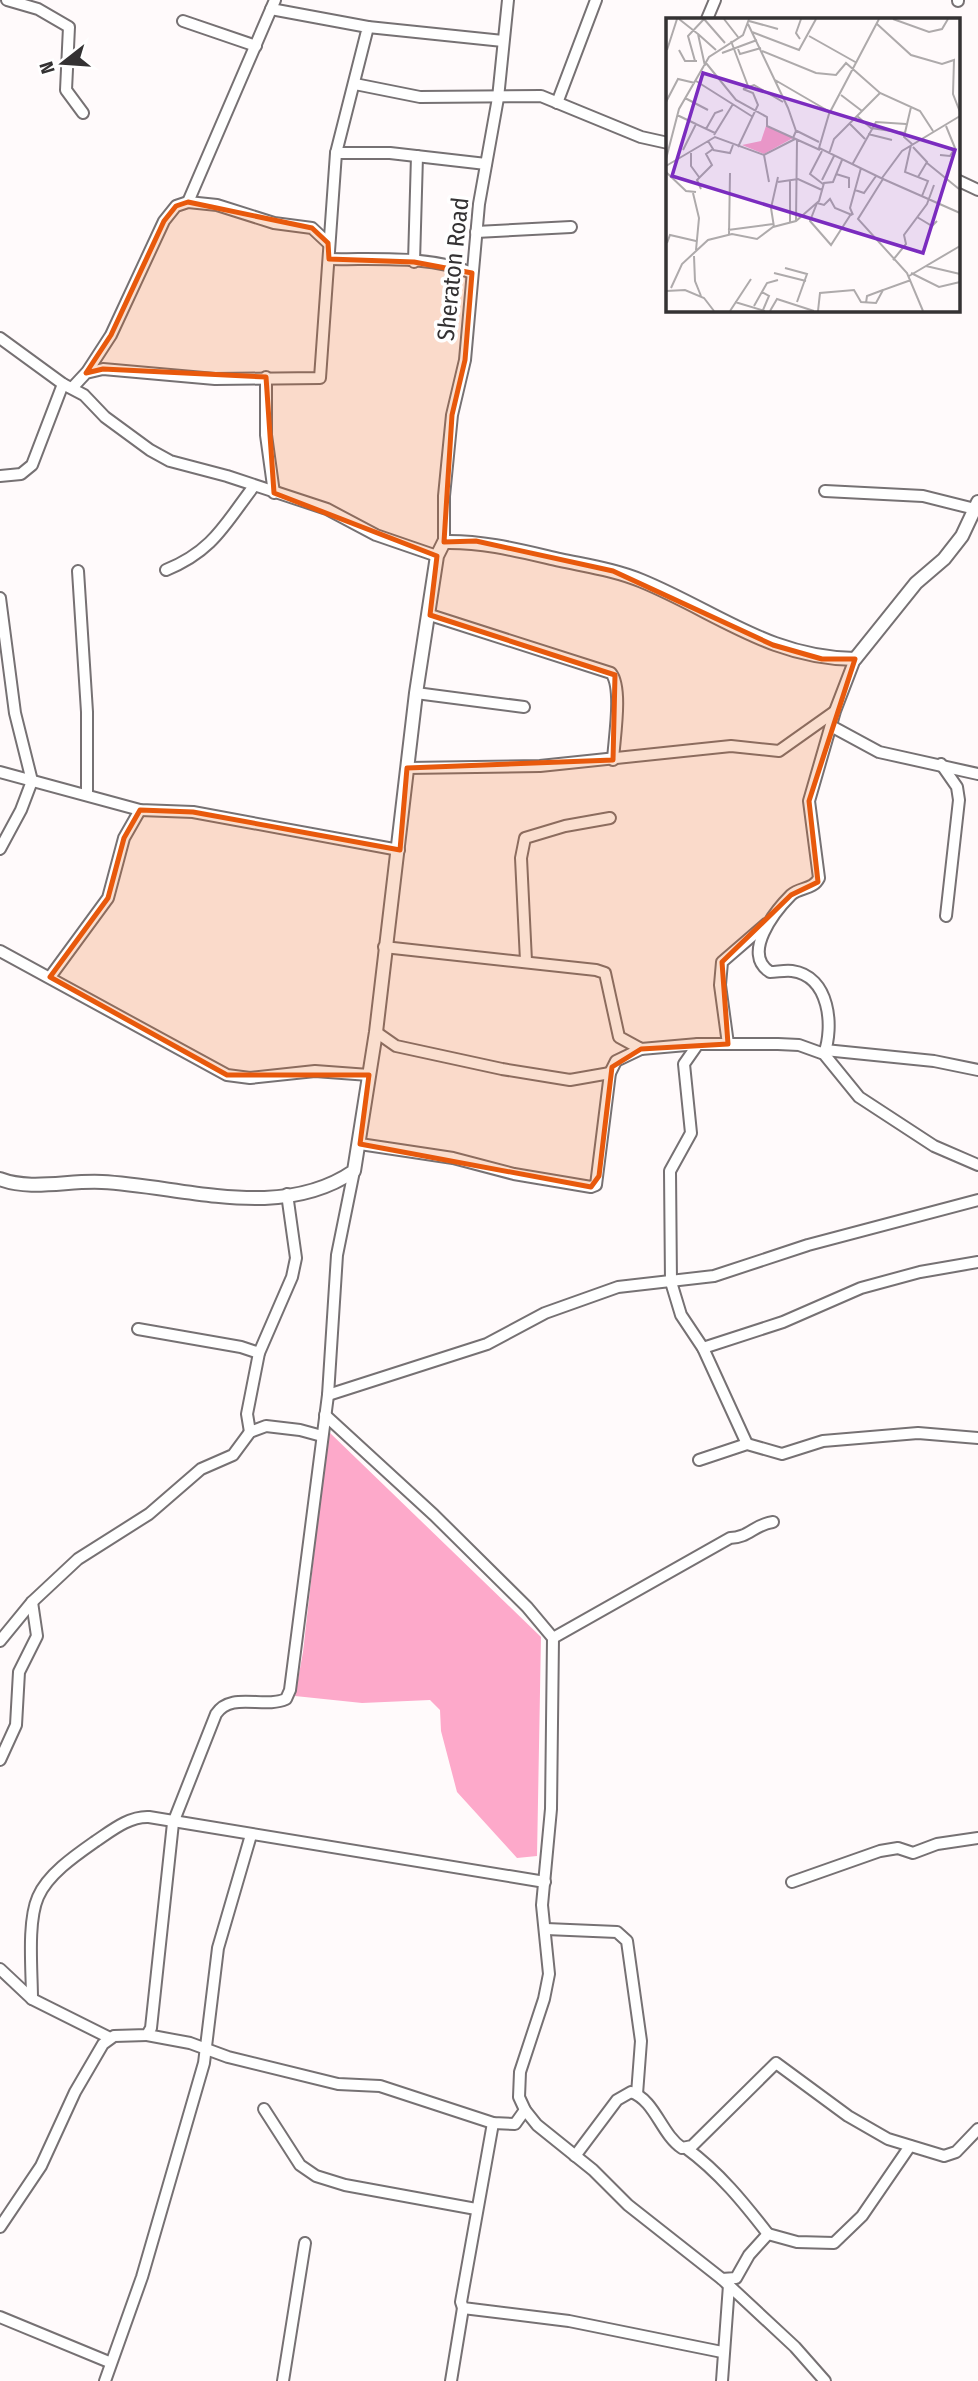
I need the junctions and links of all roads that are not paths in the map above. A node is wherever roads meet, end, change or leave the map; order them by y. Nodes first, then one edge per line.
1 (7, 0) edge
2 (508, 0) edge
3 (596, 0) edge
4 (715, 0) edge
5 (273, 4) edge
6 (707, 18) edge
7 (183, 21) dead end
8 (368, 27) junction
9 (503, 41) junction
10 (256, 46) junction
11 (355, 84) junction
12 (498, 98) junction
13 (557, 103) junction
14 (83, 113) dead end
15 (666, 143) edge
16 (337, 153) junction
17 (417, 156) junction
18 (486, 164) junction
19 (960, 181) edge
20 (978, 190) edge
21 (188, 202) junction
22 (571, 227) dead end
23 (476, 232) junction
24 (328, 243) junction
25 (329, 259) junction
26 (414, 262) junction
27 (472, 274) junction
28 (0, 338) edge
29 (86, 373) junction
30 (266, 377) junction
31 (68, 386) junction
32 (0, 476) edge
33 (254, 486) junction
34 (825, 491) dead end
35 (274, 493) junction
36 (976, 506) edge
37 (444, 542) junction
38 (437, 556) junction
39 (166, 570) dead end
40 (78, 571) dead end
41 (0, 598) edge
42 (430, 615) junction
43 (855, 659) junction
44 (416, 693) junction
45 (524, 707) dead end
46 (835, 711) junction
47 (831, 726) junction
48 (613, 760) junction
49 (941, 764) junction
50 (407, 768) junction
51 (0, 772) edge
52 (978, 774) edge
53 (32, 781) junction
54 (87, 795) junction
55 (140, 810) junction
56 (610, 818) dead end
57 (0, 849) edge
58 (399, 850) junction
59 (946, 916) dead end
60 (768, 923) junction
61 (384, 947) junction
62 (0, 951) edge
63 (526, 961) junction
64 (50, 977) junction
65 (376, 1032) junction
66 (698, 1044) junction
67 (727, 1044) junction
68 (641, 1049) junction
69 (825, 1052) junction
70 (978, 1070) edge
71 (610, 1073) junction
72 (369, 1075) junction
73 (360, 1144) junction
74 (978, 1165) edge
75 (354, 1171) junction
76 (1, 1182) edge
77 (287, 1194) junction
78 (978, 1200) edge
79 (978, 1262) edge
80 (671, 1282) junction
81 (138, 1329) dead end
82 (703, 1348) junction
83 (259, 1353) junction
84 (328, 1395) junction
85 (326, 1415) junction
86 (250, 1432) junction
87 (322, 1436) junction
88 (978, 1438) edge
89 (747, 1444) junction
90 (699, 1460) dead end
91 (772, 1522) dead end
92 (33, 1602) junction
93 (553, 1638) junction
94 (0, 1641) edge
95 (0, 1760) edge
96 (173, 1823) junction
97 (251, 1835) junction
98 (978, 1838) edge
99 (545, 1882) junction
100 (792, 1882) dead end
101 (546, 1929) junction
102 (0, 1969) edge
103 (32, 1999) junction
104 (147, 2035) junction
105 (110, 2038) junction
106 (208, 2050) junction
107 (637, 2094) junction
108 (264, 2109) dead end
109 (525, 2110) junction
110 (493, 2123) junction
111 (978, 2129) edge
112 (909, 2146) junction
113 (686, 2148) junction
114 (575, 2156) junction
115 (476, 2209) junction
116 (0, 2227) edge
117 (768, 2235) junction
118 (305, 2243) dead end
119 (725, 2282) junction
120 (463, 2308) junction
121 (0, 2318) edge
122 (722, 2352) junction
123 (109, 2362) junction
124 (105, 2381) edge
125 (283, 2381) edge
126 (452, 2381) edge
127 (722, 2381) edge
128 (825, 2381) edge

1 - 14 street
2 - 9 street, Sheraton Road
3 - 13 street
4 - 6 street
5 - 8 street
5 - 10 street
7 - 10 street
8 - 9 street
8 - 11 street
9 - 12 street, Sheraton Road
10 - 21 street
11 - 12 street
11 - 16 street
12 - 13 street
12 - 18 street, Sheraton Road
13 - 15 street
16 - 17 street
16 - 24 street
17 - 18 street
17 - 26 street
18 - 23 street, Sheraton Road
19 - 20 street
21 - 24 street
21 - 29 street
22 - 23 street
23 - 27 street, Sheraton Road
24 - 25 street
25 - 26 street
25 - 30 street
26 - 27 street
27 - 37 street, Sheraton Road
28 - 31 street
29 - 30 street
29 - 31 street
30 - 35 street
31 - 32 street
31 - 33 street
33 - 35 street
33 - 39 street
34 - 36 street
35 - 38 street
36 - 43 street
37 - 38 street
37 - 43 street
38 - 42 street
40 - 54 street
41 - 53 street
42 - 44 street
42 - 48 street
43 - 46 street
44 - 45 street
44 - 50 street
46 - 47 street
46 - 48 street
47 - 49 street
47 - 60 street
48 - 50 street
49 - 52 street
49 - 59 street
50 - 58 street
51 - 53 street
53 - 54 street
53 - 57 street
54 - 55 street
55 - 58 street
55 - 64 street
56 - 63 street
58 - 61 street
60 - 67 street
60 - 69 street
61 - 63 street
61 - 65 street
62 - 64 street
63 - 68 street
64 - 72 street
65 - 71 street
65 - 72 street
66 - 67 street
66 - 68 street
66 - 80 street
67 - 69 street
68 - 71 street
69 - 70 street
69 - 74 street
71 - 73 street
72 - 73 street
73 - 75 street
75 - 77 street
75 - 84 street
76 - 77 street
77 - 83 street
78 - 80 street
79 - 82 street
80 - 82 street
80 - 84 street
81 - 83 street
82 - 89 street
83 - 86 street
84 - 85 street
85 - 87 street
85 - 93 street
86 - 87 street
86 - 92 street
87 - 96 street
88 - 89 street
89 - 90 street
91 - 93 street
92 - 94 street
92 - 95 street
93 - 99 street
96 - 97 street
96 - 103 street
96 - 104 street
97 - 99 street
97 - 106 street
98 - 100 street
99 - 101 street
101 - 107 street
101 - 109 street
102 - 103 street
103 - 105 street
104 - 105 street
104 - 106 street
105 - 116 street
106 - 110 street
106 - 123 street
107 - 113 street
107 - 114 street
108 - 115 street
109 - 110 street
109 - 114 street
110 - 115 street
111 - 112 street
112 - 113 street
112 - 117 street
113 - 117 street
114 - 119 street
115 - 120 street
117 - 119 street
118 - 125 street
119 - 122 street
119 - 128 street
120 - 122 street
120 - 126 street
121 - 123 street
122 - 127 street
123 - 124 street

